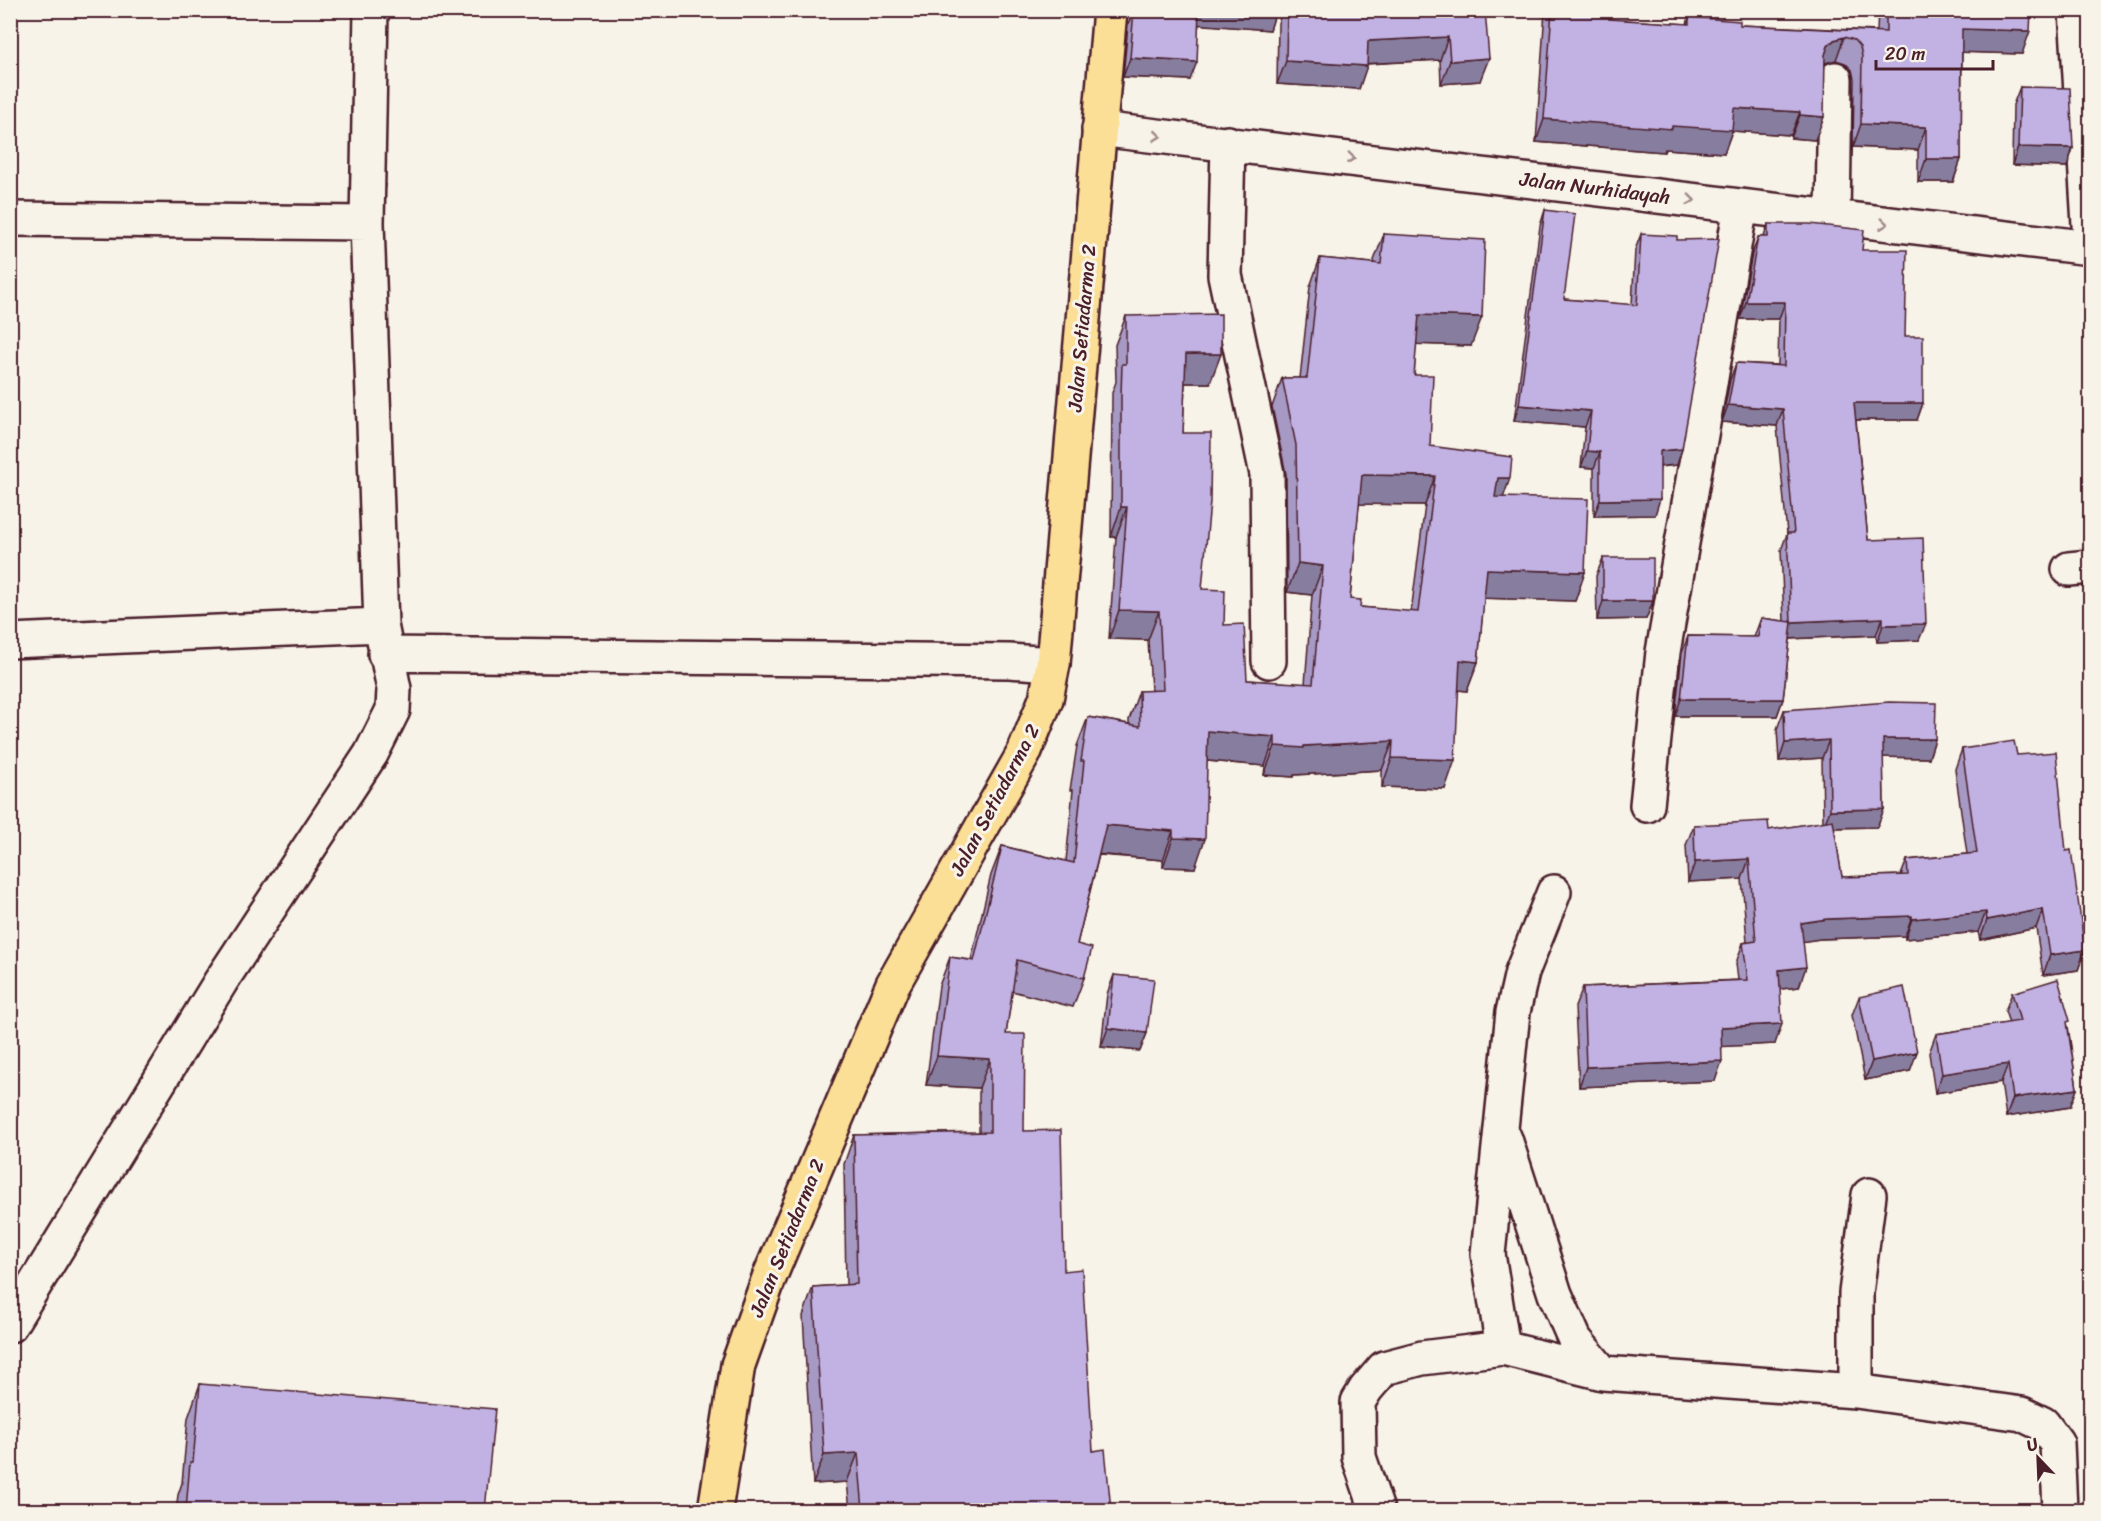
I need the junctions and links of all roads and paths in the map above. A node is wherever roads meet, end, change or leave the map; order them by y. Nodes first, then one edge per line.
1 (371, 10) edge
2 (1110, 10) edge
3 (2076, 10) edge
4 (2084, 55) edge
5 (1835, 79) dead end
6 (1099, 129) junction
7 (1228, 143) junction
8 (1741, 206) junction
9 (1833, 218) junction
10 (10, 219) edge
11 (367, 223) junction
12 (2091, 241) edge
13 (2091, 248) edge
14 (383, 639) junction
15 (10, 641) edge
16 (1269, 661) dead end
17 (1053, 664) junction
18 (1647, 805) dead end
19 (1554, 892) dead end
20 (1501, 1128) junction
21 (1869, 1195) dead end
22 (10, 1325) edge
23 (1503, 1348) junction
24 (1603, 1373) junction
25 (1856, 1391) junction
26 (715, 1510) edge
27 (1377, 1510) edge
28 (2060, 1510) edge

1 - 11 street
2 - 6 main road, Jalan Setiadarma 2
3 - 4 street
4 - 12 street
5 - 9 street
6 -> 7 street, Jalan Nurhidayah
6 - 17 main road, Jalan Setiadarma 2
7 -> 8 street, Jalan Nurhidayah
7 - 16 street
8 - 9 street, Jalan Nurhidayah
8 - 18 street
9 -> 13 street, Jalan Nurhidayah
10 - 11 street
11 - 14 street
14 - 15 street
14 - 17 street
14 - 22 street
17 - 26 main road, Jalan Setiadarma 2
19 - 20 street
20 - 23 street
20 - 24 street
21 - 25 street
23 - 24 street
23 - 27 street
24 - 25 street
25 - 28 street

